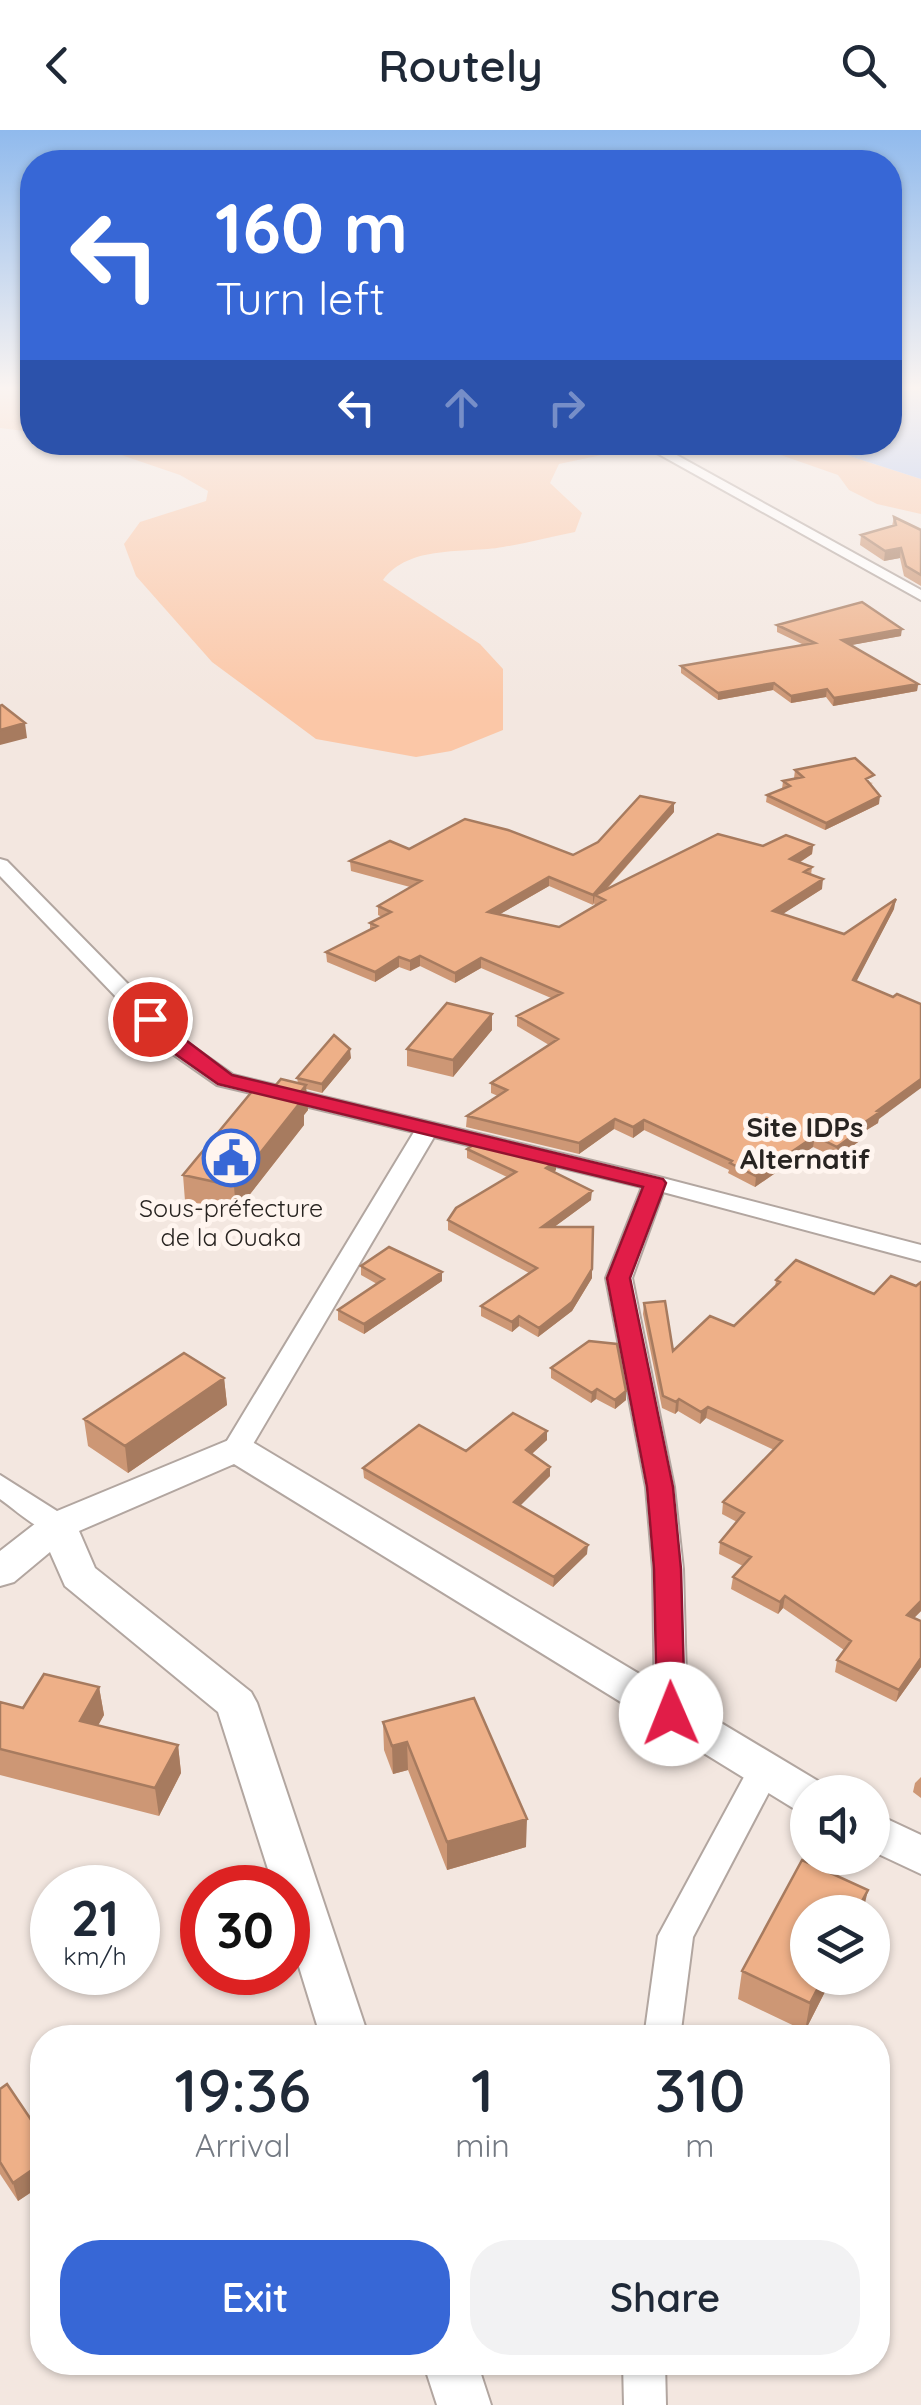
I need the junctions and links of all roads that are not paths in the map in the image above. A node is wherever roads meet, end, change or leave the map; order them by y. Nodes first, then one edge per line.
1 (732, 491) edge
2 (921, 596) edge
3 (0, 864) edge
4 (427, 1130) junction
5 (655, 1183) junction
6 (921, 1253) edge
7 (236, 1450) junction
8 (0, 1485) edge
9 (58, 1525) junction
10 (0, 1572) edge
11 (671, 1714) junction
12 (764, 1773) junction
13 (790, 1787) edge
14 (890, 1840) edge
15 (921, 1856) edge
16 (341, 2025) edge
17 (664, 2025) edge
18 (454, 2375) edge
19 (645, 2375) edge
20 (464, 2405) edge
21 (646, 2405) edge

1 - 2 street
3 - 4 street
4 - 5 street
4 - 7 street
5 - 6 street
5 - 11 street
7 - 9 street
7 - 11 street
8 - 9 street
9 - 10 street
9 - 16 street
11 - 12 street
12 - 13 street
12 - 17 street
14 - 15 street
18 - 20 street
19 - 21 street

